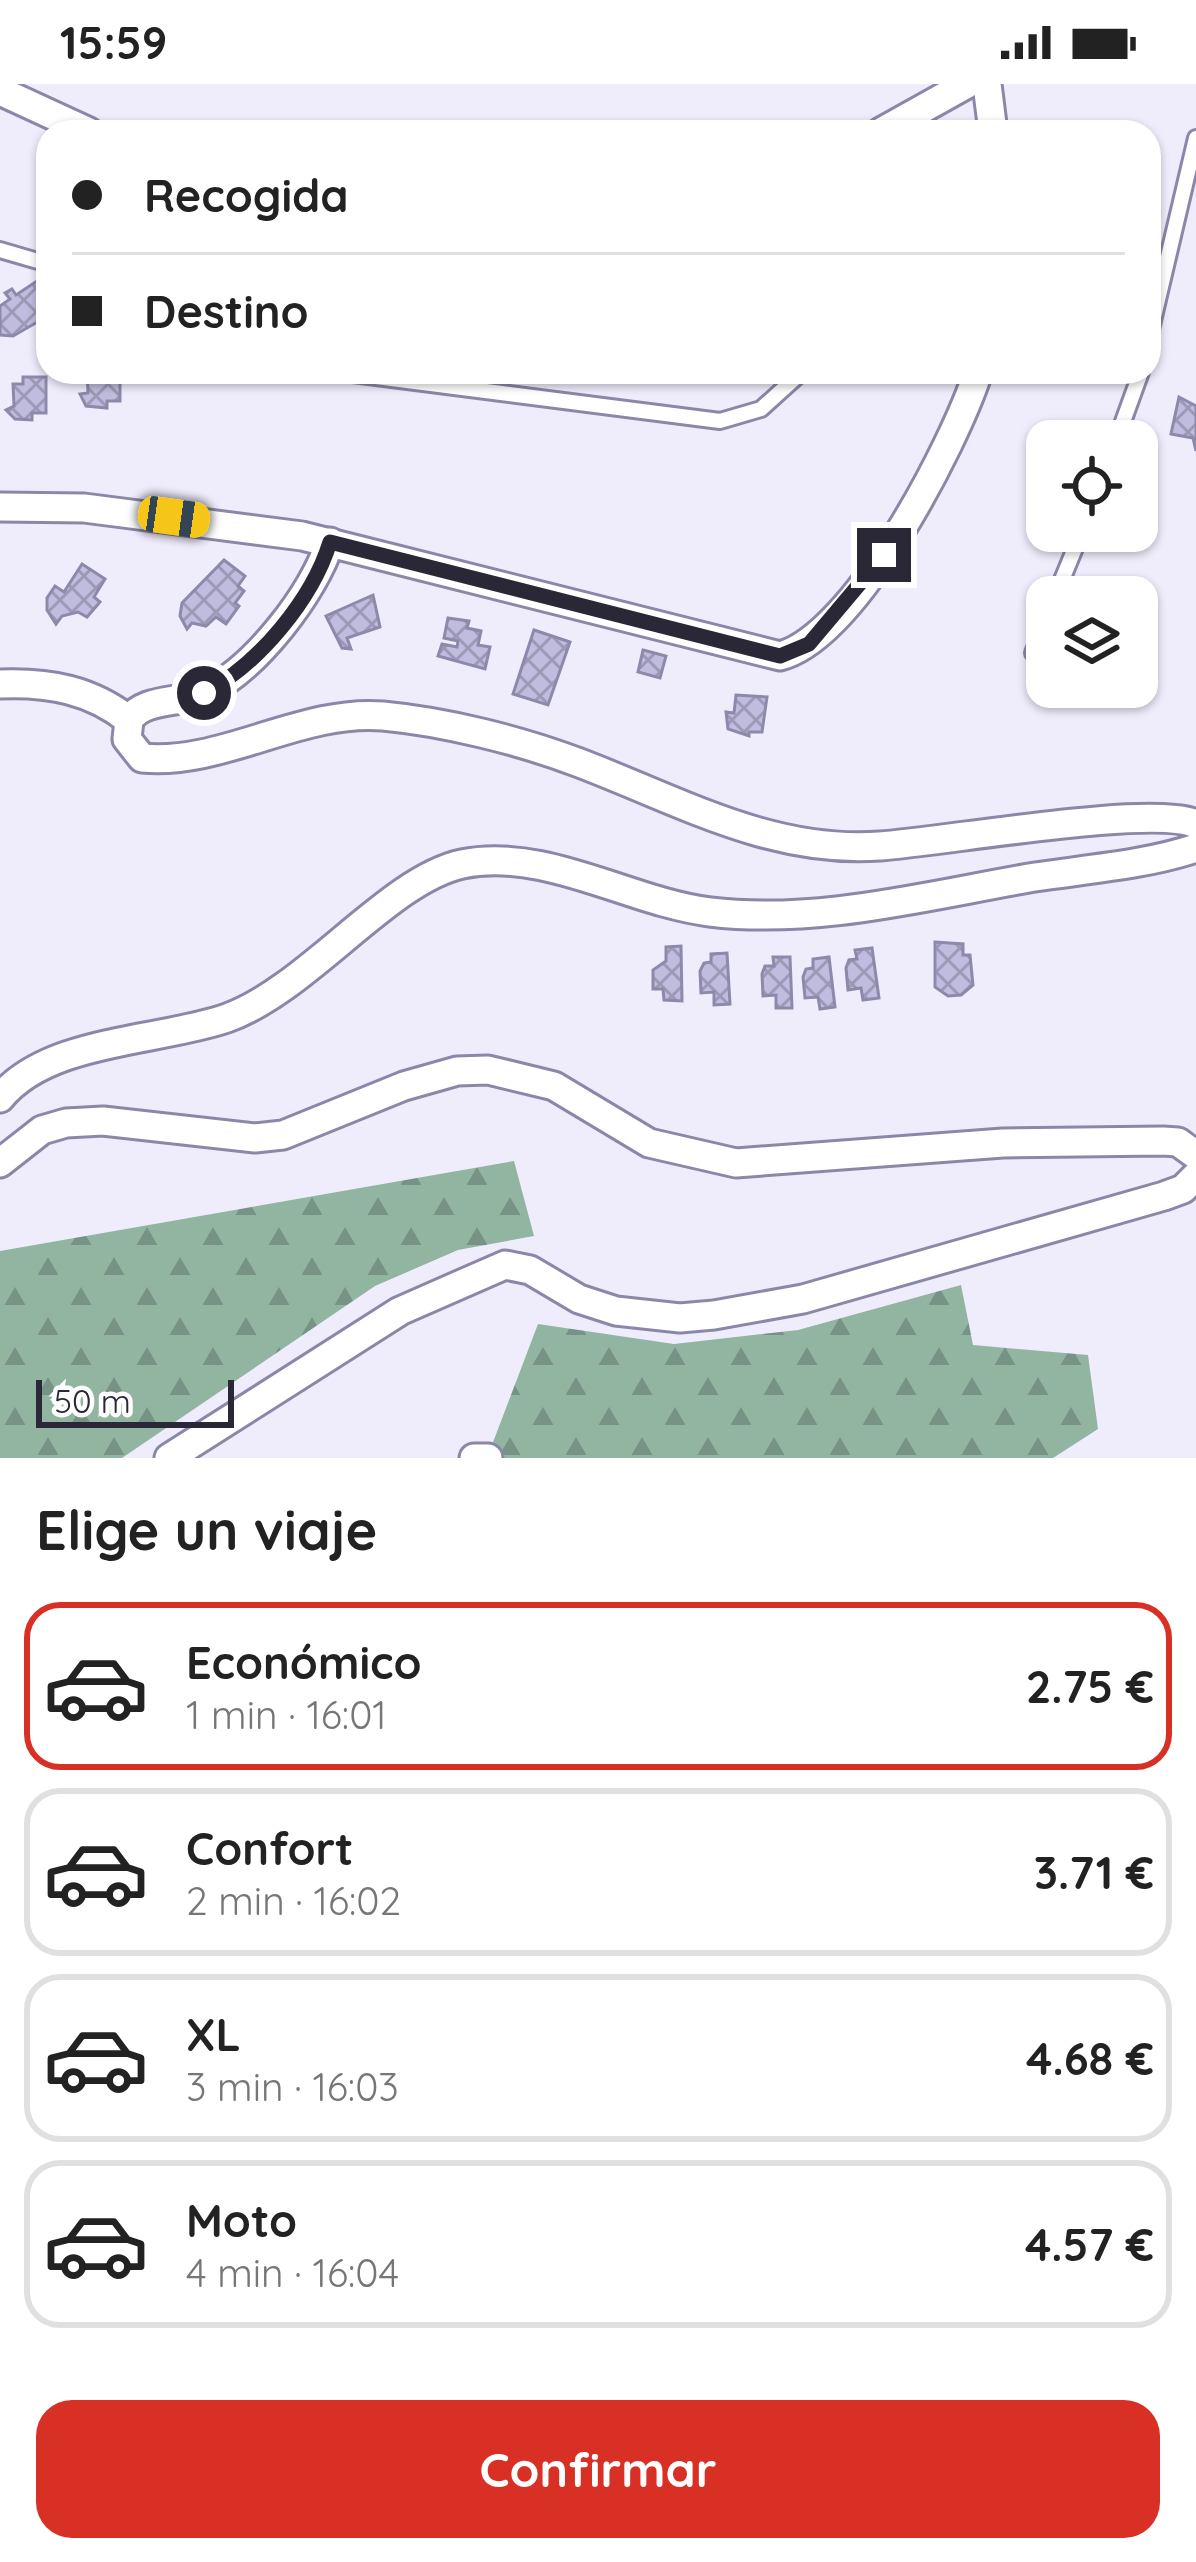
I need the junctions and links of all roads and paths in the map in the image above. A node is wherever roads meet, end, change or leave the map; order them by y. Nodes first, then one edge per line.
1 (967, 84) edge
2 (987, 84) edge
3 (0, 91) edge
4 (63, 120) edge
5 (902, 120) edge
6 (992, 120) edge
7 (1196, 138) edge
8 (0, 250) edge
9 (36, 260) edge
10 (1161, 287) edge
11 (431, 384) edge
12 (789, 384) edge
13 (973, 384) edge
14 (1137, 384) edge
15 (1124, 420) edge
16 (0, 507) edge
17 (330, 542) junction
18 (0, 684) edge
19 (129, 721) junction
20 (1196, 824) edge
21 (1192, 847) edge
22 (0, 1098) edge
23 (1196, 1155) edge
24 (0, 1163) edge
25 (1196, 1176) edge
26 (169, 1458) edge
27 (474, 1458) edge
28 (488, 1458) edge

1 - 5 street
2 - 6 street
3 - 4 street
7 - 10 lane
8 - 9 lane
11 - 12 lane
13 - 17 street
14 - 15 lane
16 - 17 street
17 - 19 street
18 - 19 street
19 - 20 street
21 - 22 street
23 - 24 street
25 - 26 street
27 - 28 street

